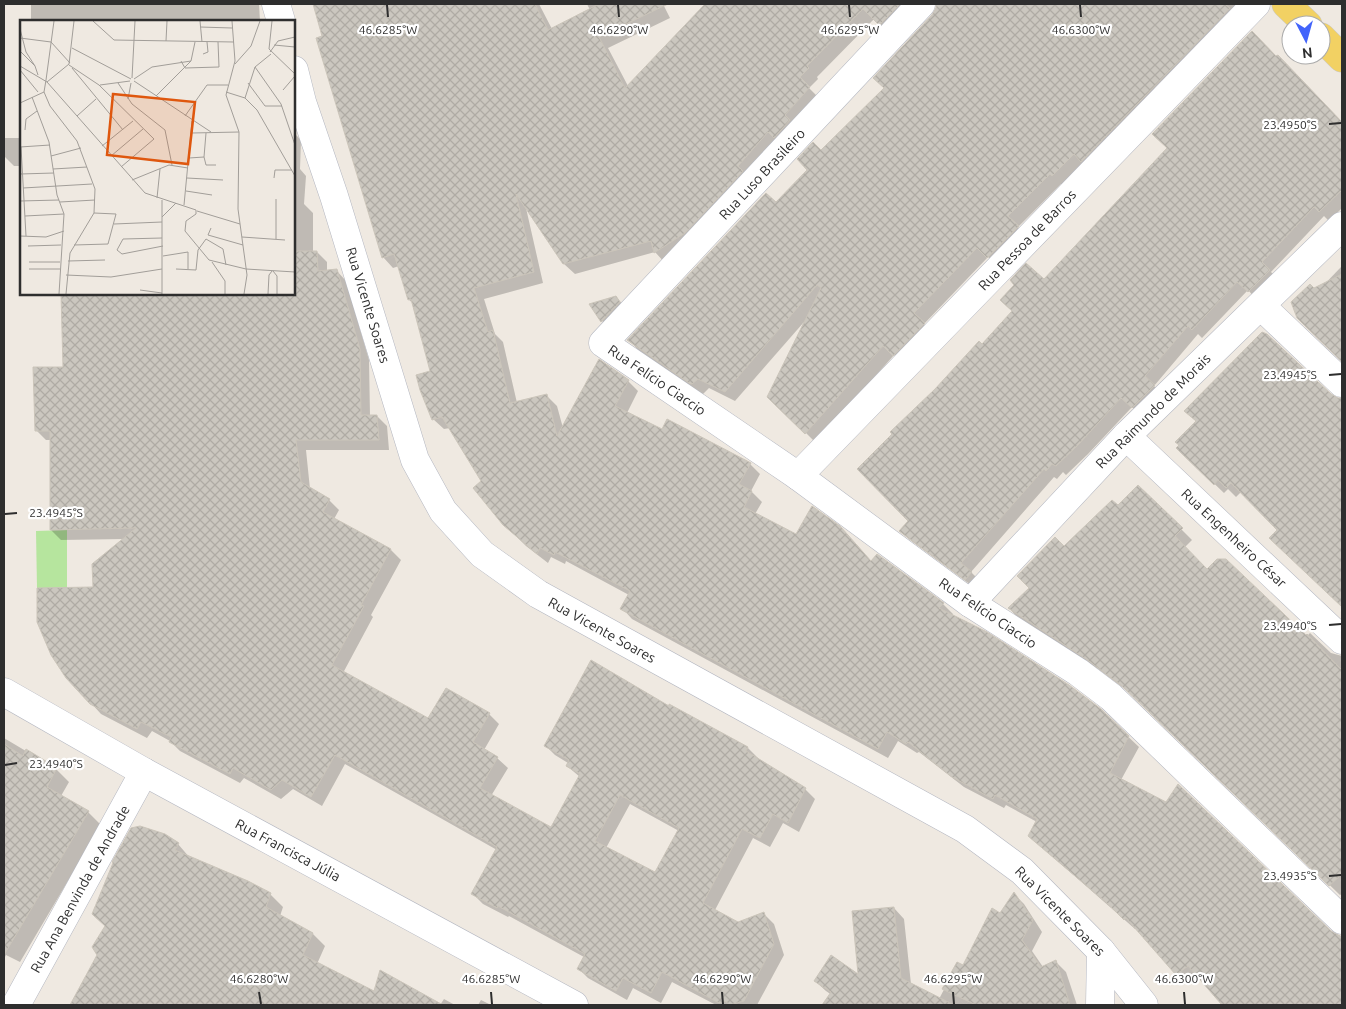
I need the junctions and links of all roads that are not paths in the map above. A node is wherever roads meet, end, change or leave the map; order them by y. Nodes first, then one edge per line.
1 (276, 4) edge
2 (921, 4) edge
3 (1256, 4) edge
4 (1286, 4) edge
5 (1298, 15) edge
6 (281, 20) edge
7 (1331, 47) edge
8 (1342, 58) edge
9 (295, 74) edge
10 (1342, 226) edge
11 (1262, 306) junction
12 (603, 344) joint
13 (1342, 384) edge
14 (1126, 436) junction
15 (798, 476) junction
16 (970, 602) junction
17 (1342, 640) edge
18 (4, 685) edge
19 (144, 772) junction
20 (1342, 920) edge
21 (1101, 951) junction
22 (16, 1005) edge
23 (574, 1005) edge
24 (1100, 1005) edge
25 (1144, 1005) edge

1 - 6 street
2 - 12 street, Rua Luso Brasileiro
3 - 15 street, Rua Pessoa de Barros
4 - 5 main road
7 - 8 main road
9 - 21 street, Rua Vicente Soares
10 - 11 street, Rua Raimundo de Morais
11 - 13 street
11 - 14 street, Rua Raimundo de Morais
12 - 15 street, Rua Felício Ciaccio
14 - 16 street, Rua Raimundo de Morais
14 - 17 street, Rua Engenheiro César
15 - 16 street, Rua Felício Ciaccio
16 - 20 street, Rua Felício Ciaccio
18 - 19 street, Rua Francisca Júlia
19 - 22 street, Rua Ana Benvinda de Andrade
19 - 23 street, Rua Francisca Júlia
21 - 24 street
21 - 25 street, Rua Vicente Soares

